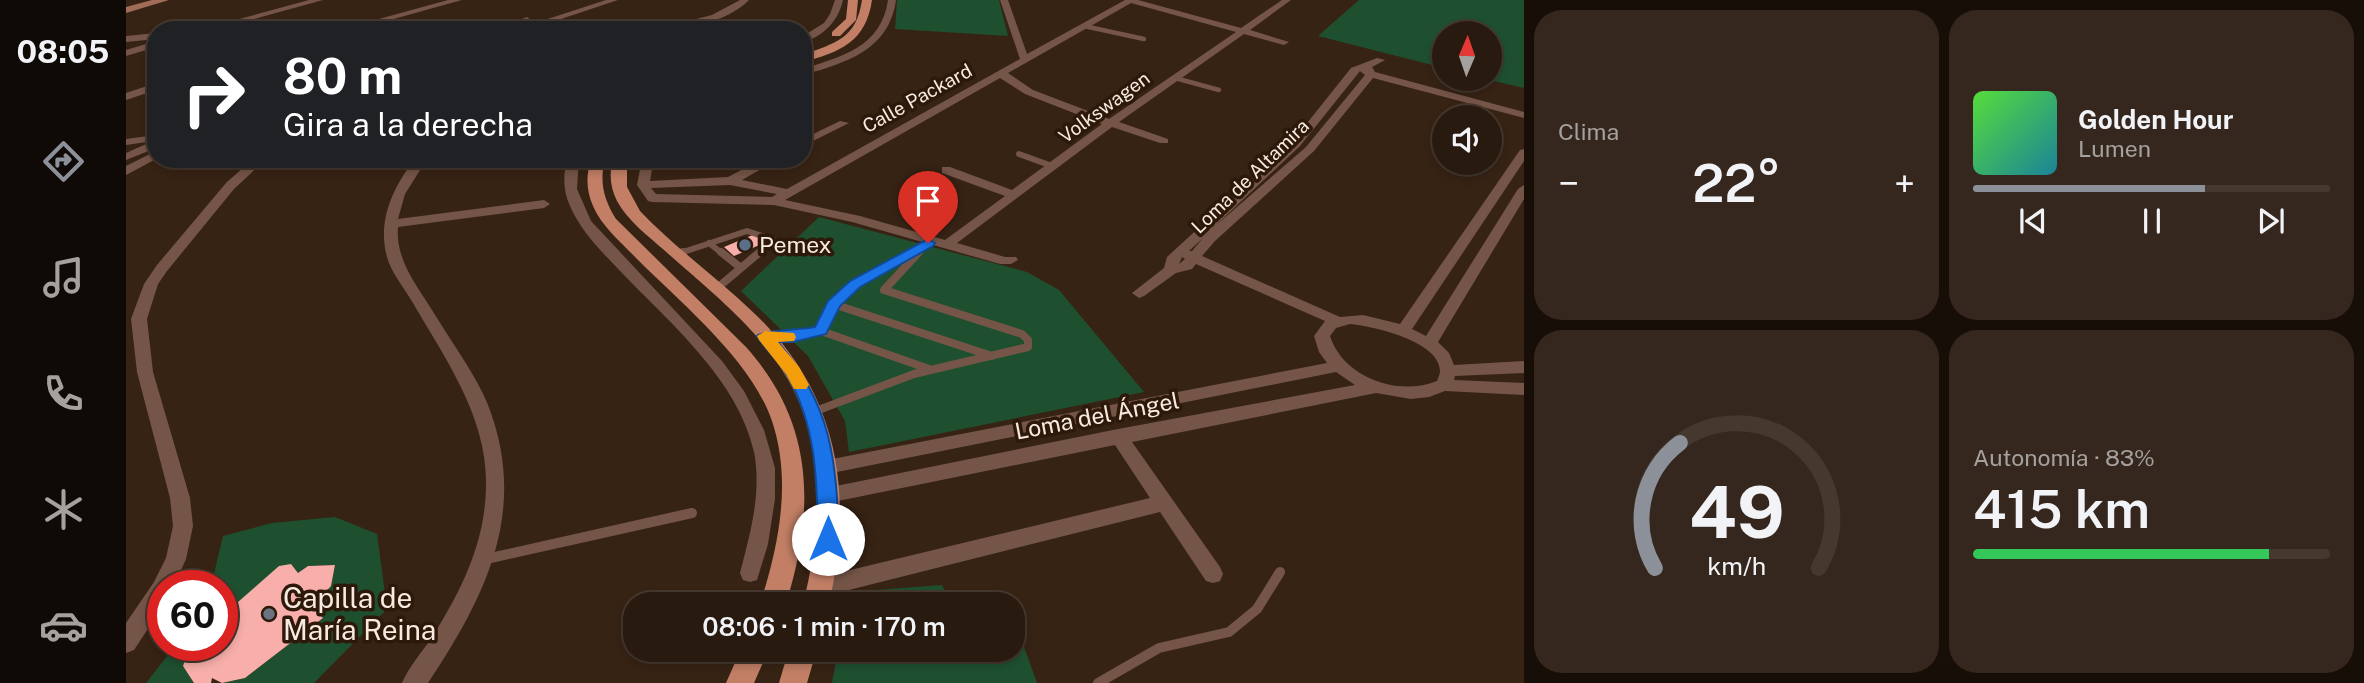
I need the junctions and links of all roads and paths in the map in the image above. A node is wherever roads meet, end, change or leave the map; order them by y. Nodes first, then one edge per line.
1 (141, 0) edge
2 (164, 0) edge
3 (319, 0) edge
4 (458, 0) edge
5 (585, 0) edge
6 (614, 0) edge
7 (745, 0) edge
8 (839, 0) edge
9 (853, 0) edge
10 (867, 0) edge
11 (892, 0) edge
12 (1004, 0) edge
13 (1130, 0) edge
14 (1287, 0) edge
15 (126, 4) edge
16 (126, 10) edge
17 (238, 21) edge
18 (378, 21) edge
19 (525, 21) edge
20 (547, 21) edge
21 (694, 21) edge
22 (1084, 26) junction
23 (1240, 31) junction
24 (812, 35) edge
25 (147, 37) edge
26 (126, 39) edge
27 (1144, 39) dead end
28 (1284, 43) dead end
29 (812, 45) edge
30 (147, 47) edge
31 (126, 53) edge
32 (812, 55) edge
33 (1024, 58) junction
34 (1380, 60) dead end
35 (812, 68) edge
36 (1364, 70) junction
37 (1000, 72) junction
38 (1175, 78) junction
39 (147, 89) edge
40 (1219, 90) dead end
41 (126, 97) edge
42 (1524, 115) edge
43 (1112, 122) junction
44 (844, 123) dead end
45 (812, 134) edge
46 (819, 134) junction
47 (812, 138) edge
48 (147, 139) edge
49 (1164, 141) dead end
50 (126, 142) edge
51 (147, 149) edge
52 (1524, 152) edge
53 (130, 154) edge
54 (1019, 154) dead end
55 (147, 159) edge
56 (1052, 166) junction
57 (250, 168) edge
58 (414, 168) edge
59 (570, 168) edge
60 (596, 168) edge
61 (618, 168) edge
62 (646, 168) edge
63 (755, 168) edge
64 (946, 170) dead end
65 (126, 171) edge
66 (730, 181) junction
67 (643, 186) junction
68 (1524, 189) edge
69 (1014, 195) junction
70 (779, 196) junction
71 (544, 204) dead end
72 (390, 224) junction
73 (709, 243) junction
74 (677, 254) junction
75 (1174, 261) junction
76 (1191, 262) junction
77 (741, 268) junction
78 (716, 289) junction
79 (1139, 293) dead end
80 (834, 304) junction
81 (1331, 325) junction
82 (1404, 330) junction
83 (821, 331) junction
84 (765, 336) junction
85 (1429, 344) junction
86 (994, 357) junction
87 (1339, 366) junction
88 (1524, 367) edge
89 (930, 370) junction
90 (1446, 378) junction
91 (1376, 387) junction
92 (1524, 389) edge
93 (813, 412) junction
94 (1118, 436) junction
95 (871, 458) junction
96 (827, 467) junction
97 (882, 484) junction
98 (828, 495) junction
99 (1164, 503) junction
100 (692, 513) dead end
101 (486, 559) junction
102 (171, 570) edge
103 (1280, 572) dead end
104 (750, 573) dead end
105 (1213, 574) dead end
106 (776, 592) edge
107 (819, 592) edge
108 (833, 592) edge
109 (147, 611) edge
110 (126, 642) edge
111 (749, 662) edge
112 (799, 662) edge
113 (414, 683) edge
114 (740, 683) edge
115 (793, 683) edge
116 (1098, 683) edge

1 - 15 main road
2 - 16 main road
3 - 17 street
4 - 18 street
5 - 19 street
6 - 20 street
7 - 21 street
8 - 24 street
9 - 29 main road
10 - 32 main road
11 - 35 street
12 - 33 street
13 - 22 street, Calle Packard
13 - 23 street
14 - 23 street, Volkswagen
22 - 27 lane
22 - 33 street, Calle Packard
23 - 28 street
23 - 38 street, Volkswagen
25 - 26 street
30 - 31 street
33 - 37 street, Calle Packard
34 - 36 street, Loma de Altamira
36 - 42 street
36 - 75 street
36 - 76 street, Loma de Altamira
37 - 43 street
37 - 70 street, Calle Packard
38 - 40 lane
38 - 43 street, Volkswagen
39 - 41 street
43 - 49 street
43 - 56 street, Volkswagen
44 - 46 street
45 - 46 street
46 - 47 street
48 - 50 street
51 - 53 street
52 - 82 street
54 - 56 lane
55 - 65 street
56 - 69 street, Volkswagen
57 - 102 street
58 - 72 street
59 - 104 street
60 - 106 main road
61 - 74 main road
62 - 67 street
63 - 66 street
64 - 69 street
66 - 67 street
66 - 70 street
67 - 70 street
68 - 85 street
69 - 70 street, Volkswagen
71 - 72 street
72 - 101 street
73 - 74 lane
73 - 77 lane
73 - 77 lane
74 - 78 main road
75 - 76 street
75 - 79 street
76 - 81 street
77 - 78 lane
78 - 84 main road
80 - 83 lane
80 - 86 lane
80 - 86 lane
81 - 82 street
81 - 87 street
82 - 85 street
83 - 84 lane
83 - 89 lane
84 - 93 main road
85 - 90 street
86 - 89 lane
87 - 91 street
87 - 95 street, Loma del Ángel
88 - 90 street
89 - 93 lane
90 - 91 street
90 - 92 street
91 - 94 street, Loma del Ángel
93 - 96 main road
94 - 97 street, Loma del Ángel
94 - 99 street
95 - 96 street, Loma del Ángel
95 - 97 street
96 - 98 main road
97 - 98 street, Loma del Ángel
98 - 107 main road
99 - 105 street
99 - 108 street
100 - 101 lane
101 - 113 street
103 - 116 lane
109 - 110 street
111 - 114 main road
112 - 115 main road

